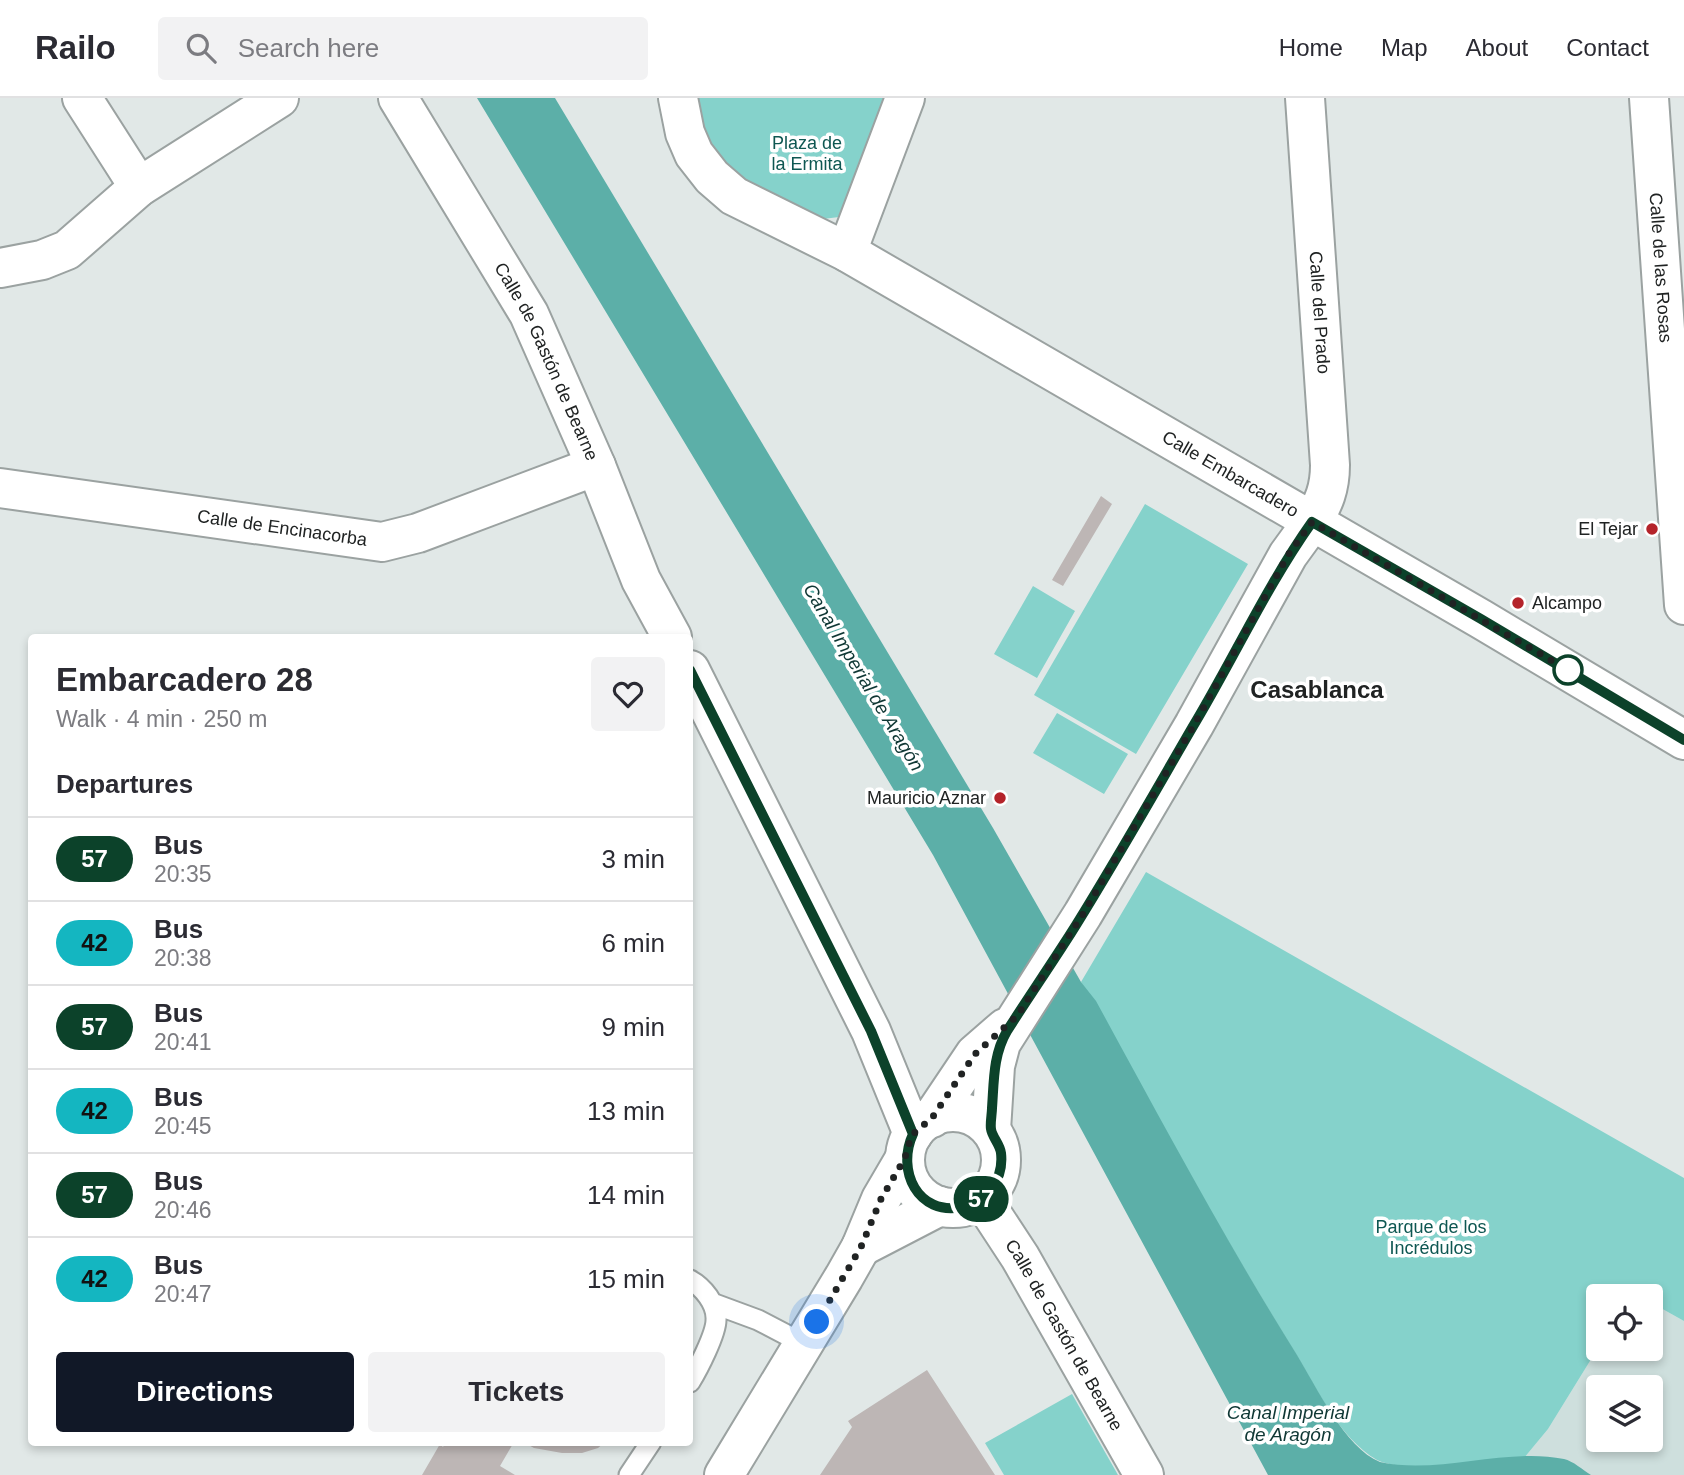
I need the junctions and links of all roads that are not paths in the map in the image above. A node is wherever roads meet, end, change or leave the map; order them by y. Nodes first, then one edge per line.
1 (82, 98) edge
2 (279, 98) edge
3 (398, 98) edge
4 (678, 98) edge
5 (905, 98) edge
6 (1306, 98) edge
7 (1648, 98) edge
8 (138, 187) junction
9 (847, 252) junction
10 (0, 268) edge
11 (596, 466) junction
12 (0, 488) edge
13 (1312, 522) junction
14 (1684, 605) edge
15 (670, 634) edge
16 (693, 676) edge
17 (1684, 740) edge
18 (1015, 1020) junction
19 (991, 1130) junction
20 (917, 1137) junction
21 (982, 1199) junction
22 (940, 1206) junction
23 (861, 1247) junction
24 (693, 1282) edge
25 (712, 1303) junction
26 (804, 1344) junction
27 (693, 1377) edge
28 (648, 1446) edge
29 (629, 1475) edge
30 (724, 1475) edge
31 (1144, 1475) edge

1 - 8 street
2 - 8 street
3 - 11 street, Calle de Gastón de Bearne
4 - 9 street, Calle Embarcadero
5 - 9 street
6 - 13 street, Calle del Prado
7 - 14 street, Calle de las Rosas
8 - 10 street
9 - 13 street, Calle Embarcadero
11 - 12 street, Calle de Encinacorba
11 - 15 street, Calle de Gastón de Bearne
13 - 17 street, Calle Embarcadero
13 - 18 street, Calle del Prado
16 - 20 street
18 - 19 street
18 - 20 street
19 - 20 street
19 - 21 street
20 - 22 street
20 - 23 street
21 - 22 street
21 - 31 street, Calle de Gastón de Bearne
22 - 23 street
23 - 26 street
24 - 25 lane
25 - 26 lane
25 - 27 lane
26 - 30 street
28 - 29 lane

